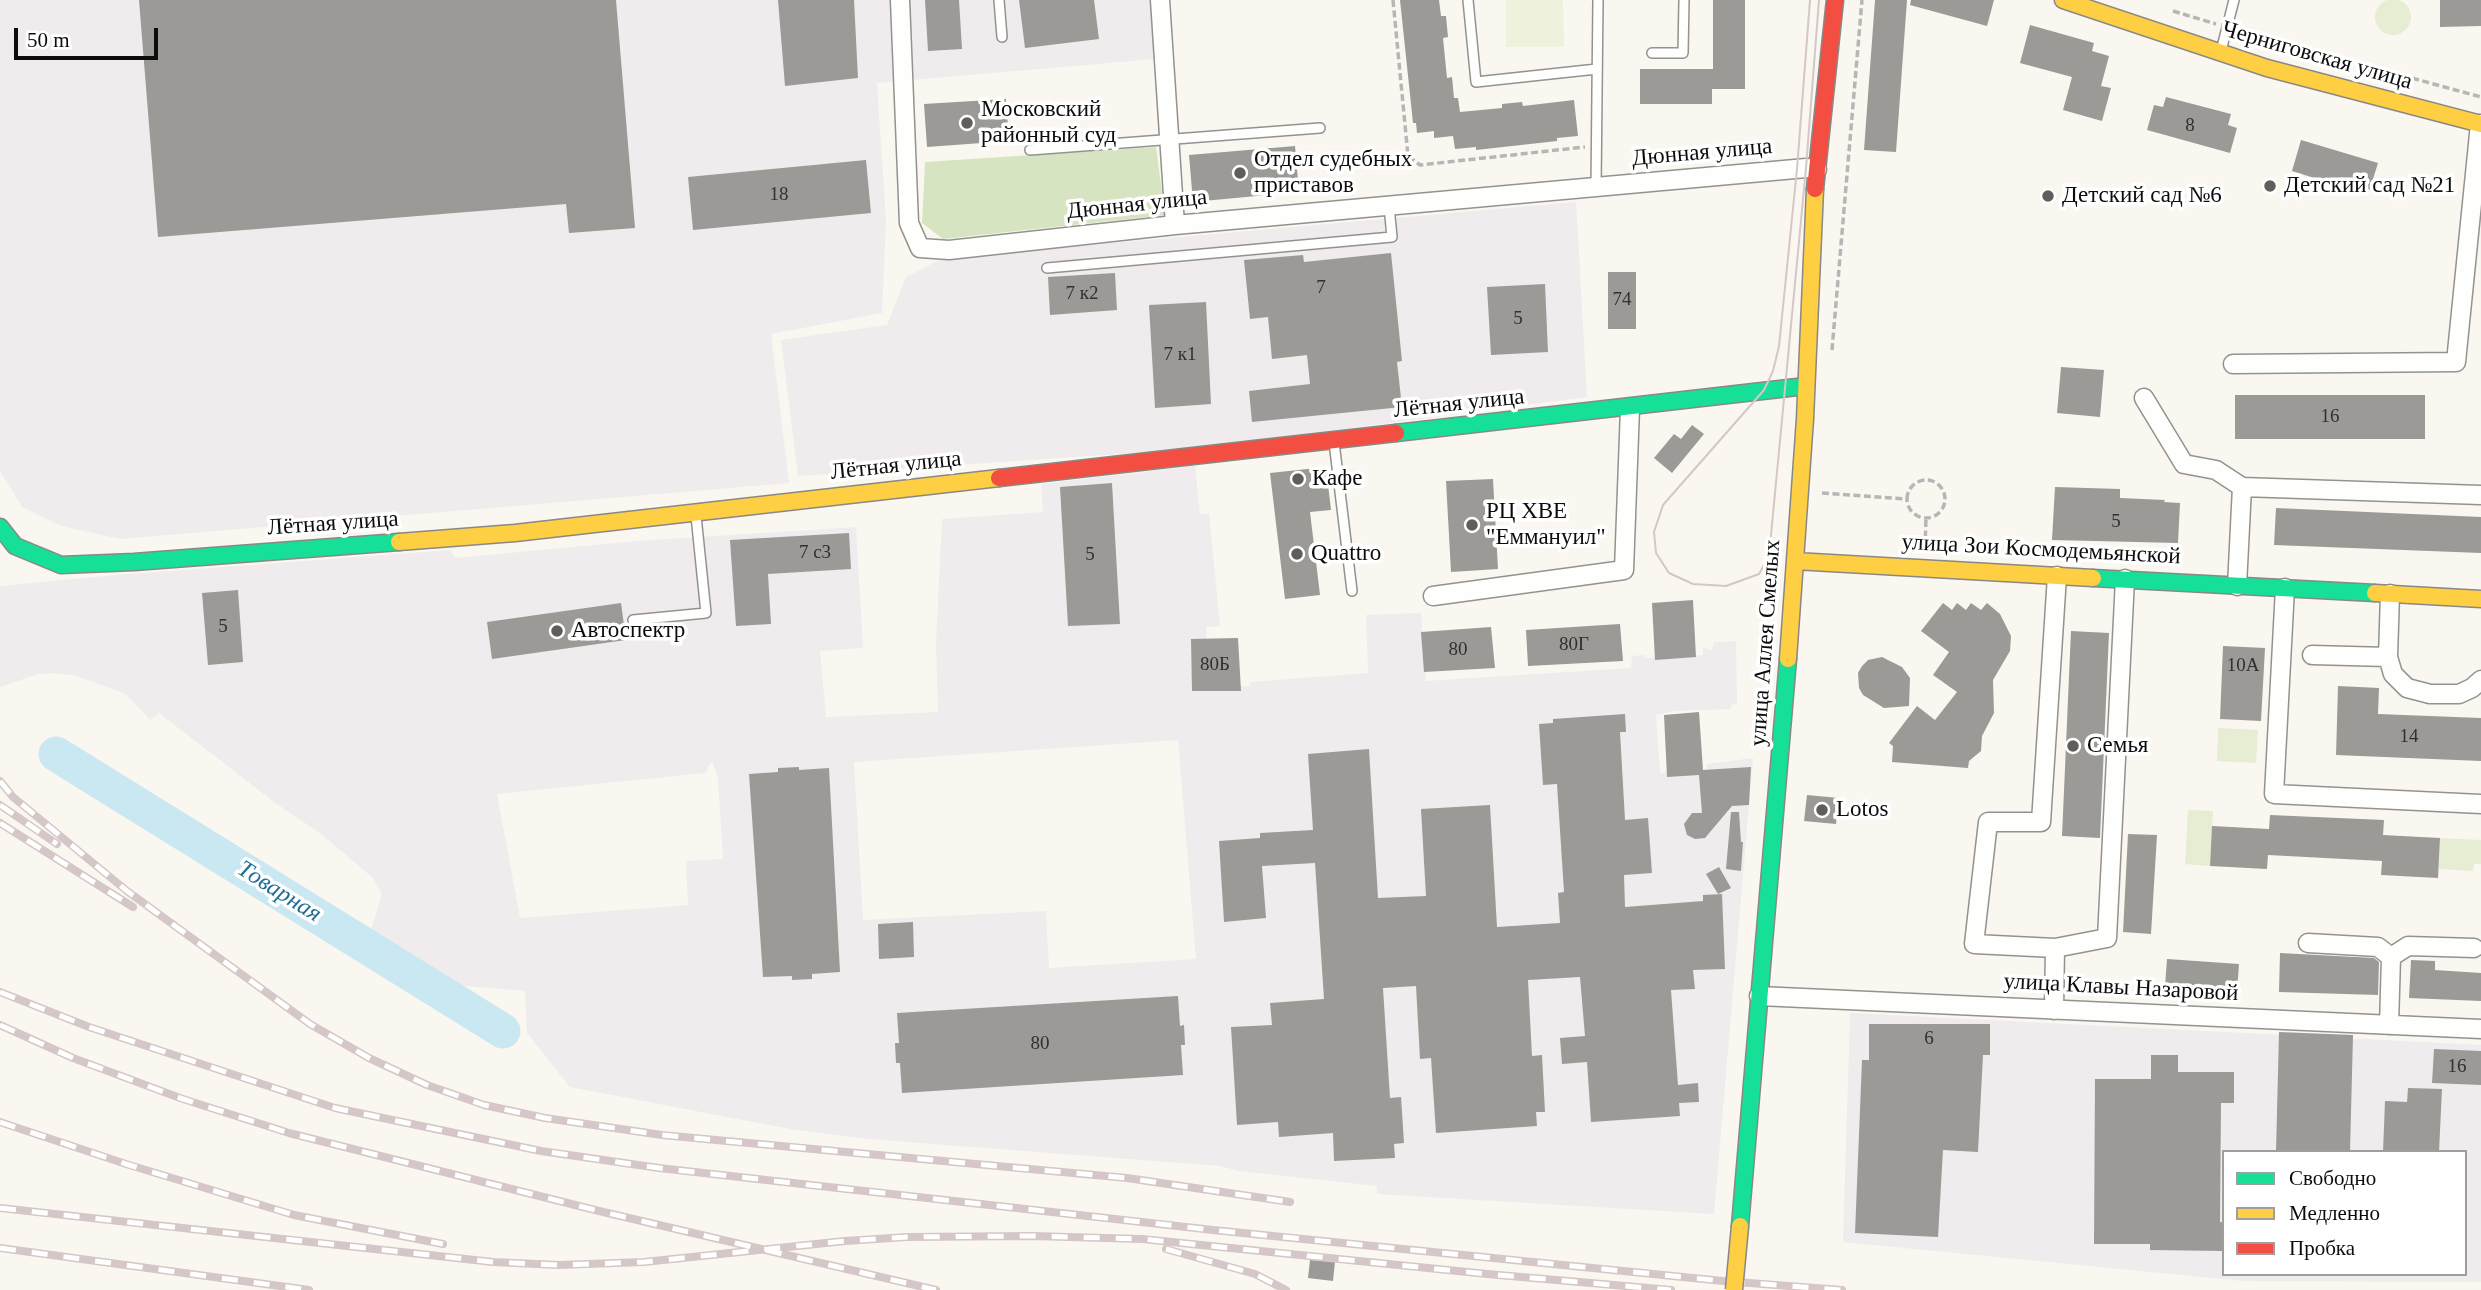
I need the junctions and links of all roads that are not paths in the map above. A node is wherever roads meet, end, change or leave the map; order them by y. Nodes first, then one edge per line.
1 (900, 0) edge
2 (999, 0) edge
3 (1160, 0) edge
4 (1468, 0) edge
5 (1598, 0) edge
6 (1684, 0) edge
7 (1835, 0) edge
8 (2066, 0) edge
9 (2234, 0) edge
10 (1002, 37) dead end
11 (1652, 52) dead end
12 (2221, 52) junction
13 (1597, 69) junction
14 (2481, 124) edge
15 (1320, 128) dead end
16 (1170, 140) junction
17 (1030, 150) dead end
18 (1818, 169) junction
19 (2477, 185) edge
20 (1597, 187) junction
21 (1389, 206) junction
22 (1175, 225) junction
23 (1047, 268) dead end
24 (2233, 365) dead end
25 (1806, 386) junction
26 (2144, 398) dead end
27 (1630, 408) junction
28 (1334, 441) junction
29 (2242, 487) junction
30 (2481, 495) edge
31 (695, 511) junction
32 (0, 527) edge
33 (1795, 561) junction
34 (2057, 576) junction
35 (2125, 579) junction
36 (2237, 586) junction
37 (2285, 588) junction
38 (1352, 591) dead end
39 (2390, 594) junction
40 (1433, 596) dead end
41 (2481, 599) edge
42 (633, 621) dead end
43 (2312, 655) dead end
44 (2388, 657) junction
45 (2481, 680) edge
46 (2481, 804) edge
47 (2308, 943) dead end
48 (2055, 948) junction
49 (2474, 948) dead end
50 (2391, 957) junction
51 (1759, 996) junction
52 (2054, 1010) junction
53 (2389, 1025) junction
54 (2481, 1030) edge
55 (1734, 1290) edge

1 - 22 street, Дюнная улица
2 - 10 lane
3 - 16 street
4 - 13 lane
5 - 13 lane
6 - 11 lane
7 - 18 main road, улица Аллея Смелых
8 - 12 main road, Черниговская улица
9 - 12 lane
12 - 14 main road, Черниговская улица
13 - 20 lane
14 - 19 street
15 - 16 lane
16 - 17 lane
16 - 22 street
18 - 20 street, Дюнная улица
18 - 25 main road, улица Аллея Смелых
19 - 24 street
20 - 21 street, Дюнная улица
21 - 22 street, Дюнная улица
21 - 23 lane
25 - 27 main road, Лётная улица
25 - 33 main road, улица Аллея Смелых
26 - 29 street
27 - 28 main road, Лётная улица
27 - 40 street
28 - 31 main road, Лётная улица
28 - 38 lane
29 - 30 street
29 - 36 street
31 - 32 main road, Лётная улица
31 - 42 lane
33 - 34 main road, улица Зои Космодемьянской
33 - 51 main road, улица Аллея Смелых
34 - 35 main road, улица Зои Космодемьянской
34 - 48 street
35 - 36 main road, улица Зои Космодемьянской
35 - 48 street
36 - 37 main road, улица Зои Космодемьянской
37 - 39 main road, улица Зои Космодемьянской
37 - 46 street
39 - 41 main road, улица Зои Космодемьянской
39 - 44 street
43 - 44 street
44 - 45 street
47 - 50 street
48 - 52 street
49 - 50 street
50 - 53 street
51 - 52 street, улица Клавы Назаровой
51 - 55 main road, улица Аллея Смелых, bridge
52 - 53 street, улица Клавы Назаровой
53 - 54 street, улица Клавы Назаровой

